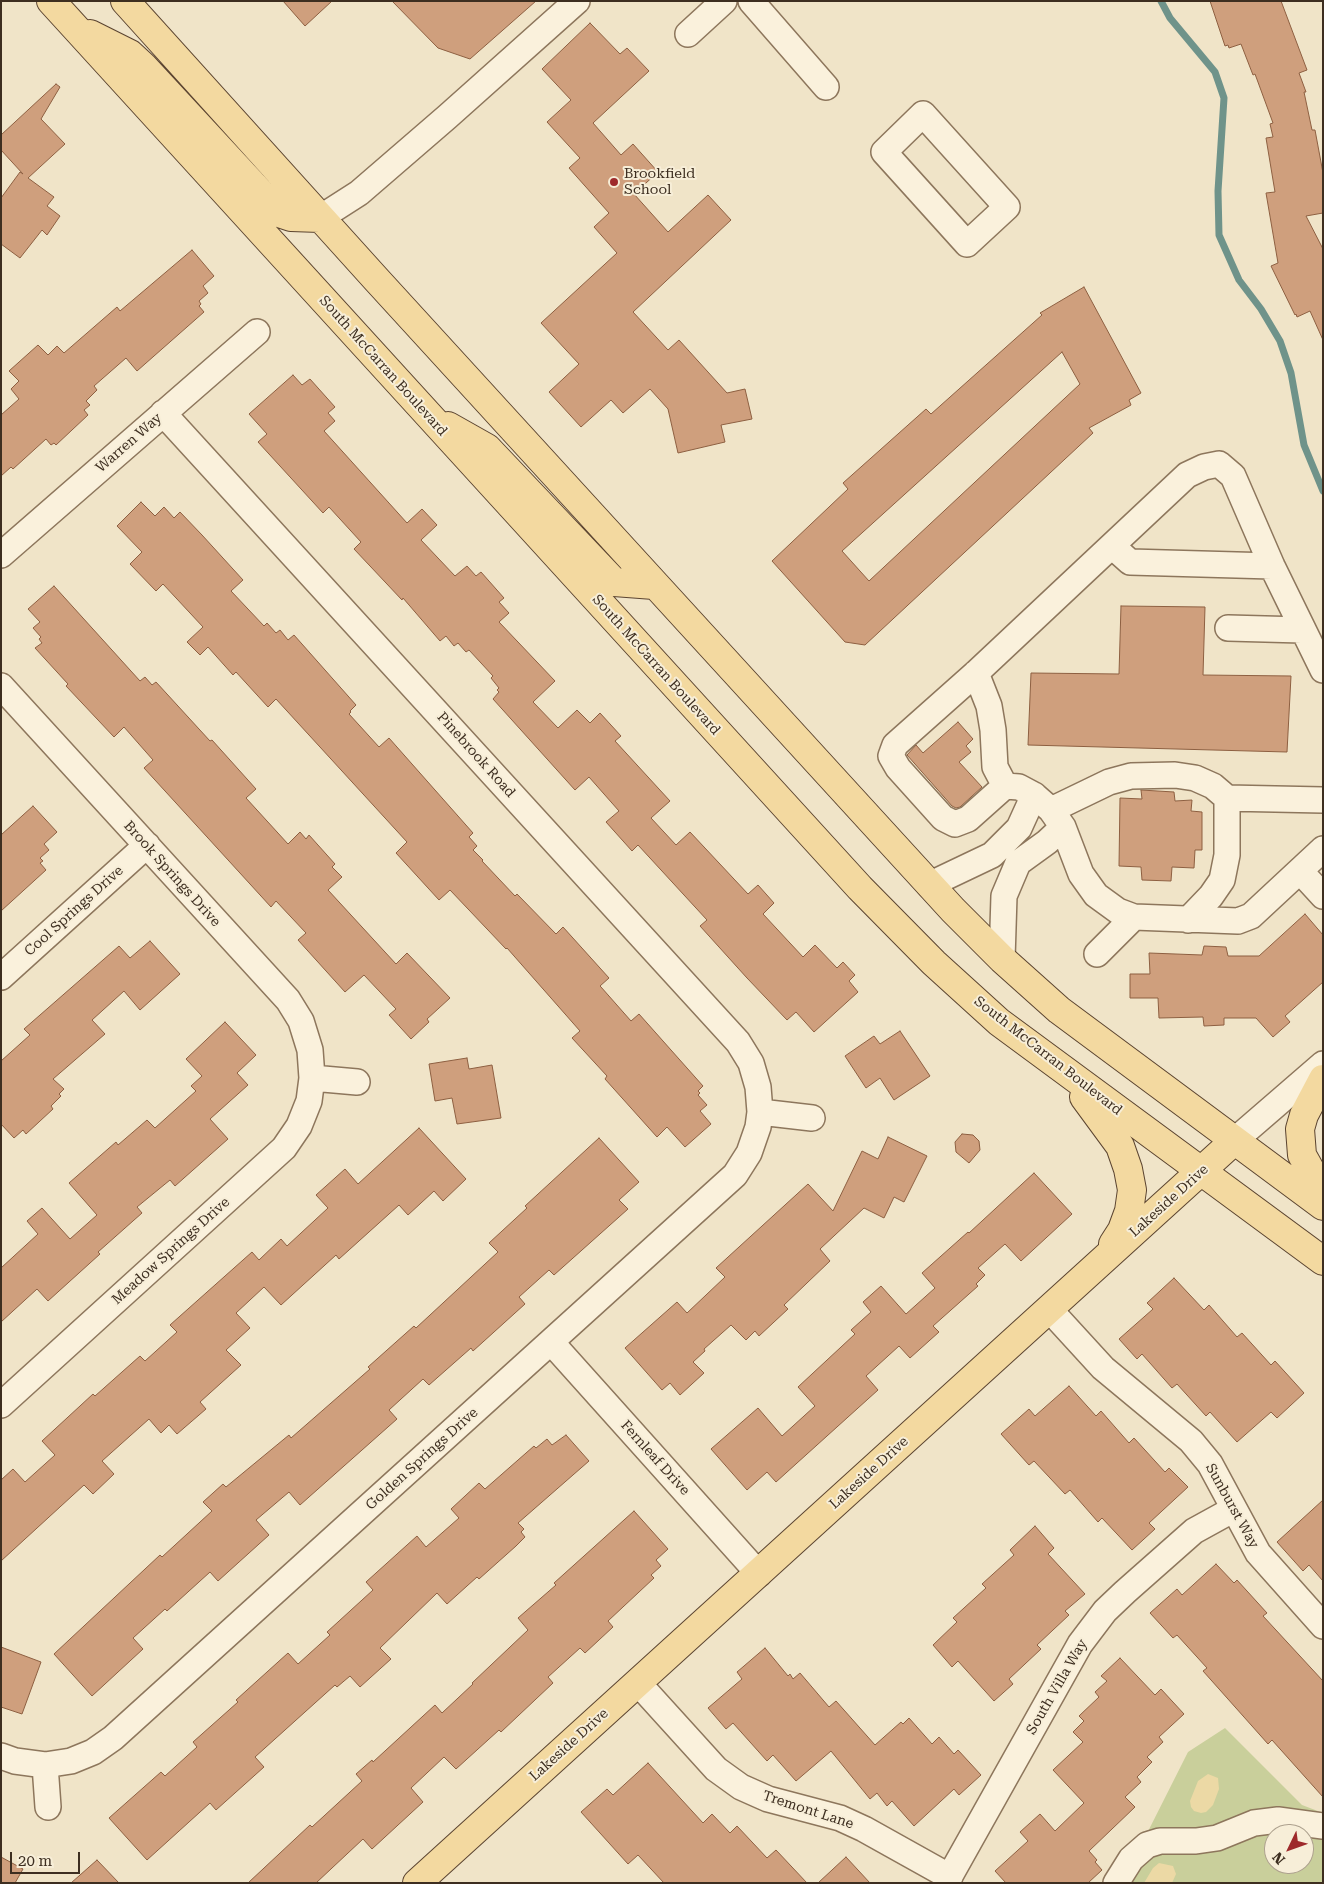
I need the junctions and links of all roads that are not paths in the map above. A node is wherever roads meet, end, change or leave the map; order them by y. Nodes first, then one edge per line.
1 (51, 1) edge
2 (126, 1) edge
3 (577, 1) edge
4 (724, 1) edge
5 (751, 1) edge
6 (73, 25) junction
7 (688, 34) dead end
8 (826, 87) dead end
9 (320, 218) junction
10 (967, 244) joint
11 (257, 332) dead end
12 (163, 413) junction
13 (425, 413) junction
14 (1112, 546) junction
15 (1, 555) edge
16 (1272, 566) junction
17 (654, 585) junction
18 (1228, 628) dead end
19 (1302, 630) junction
20 (1323, 670) edge
21 (976, 672) junction
22 (1, 686) edge
23 (1005, 786) junction
24 (1227, 798) junction
25 (1323, 800) edge
26 (1049, 811) junction
27 (147, 845) junction
28 (1323, 850) edge
29 (1300, 871) junction
30 (929, 885) junction
31 (1323, 896) edge
32 (1134, 917) junction
33 (1188, 920) junction
34 (1097, 954) dead end
35 (1002, 959) junction
36 (1, 977) edge
37 (1323, 1064) edge
38 (1059, 1067) junction
39 (312, 1078) junction
40 (1323, 1079) edge
41 (357, 1082) dead end
42 (760, 1112) junction
43 (812, 1118) dead end
44 (1234, 1141) junction
45 (1202, 1171) junction
46 (1323, 1193) edge
47 (1323, 1206) edge
48 (1103, 1261) junction
49 (1323, 1261) edge
50 (1050, 1308) junction
51 (552, 1342) junction
52 (1, 1405) edge
53 (1234, 1509) junction
54 (759, 1574) junction
55 (1323, 1626) edge
56 (638, 1683) junction
57 (1, 1756) edge
58 (45, 1765) junction
59 (48, 1808) dead end
60 (1323, 1826) edge
61 (948, 1880) edge
62 (417, 1883) edge
63 (1116, 1883) edge

1 - 6 main road, South McCarran Boulevard
2 - 9 main road
3 - 9 street
4 - 7 street
5 - 8 street
6 - 9 main road
6 - 13 main road, South McCarran Boulevard
9 - 17 main road
10 - 10 street
11 - 12 street, Warren Way
12 - 15 street, Warren Way
12 - 42 street, Pinebrook Road
13 - 17 main road
13 - 38 main road, South McCarran Boulevard
14 - 16 street
14 - 16 street
14 - 21 street
16 - 19 street
17 - 30 main road
18 - 19 street
19 - 20 street
21 - 23 street
21 - 23 street
22 - 27 street, Brook Springs Drive
23 - 26 street
24 - 25 street
24 - 26 street
24 - 33 street
26 - 30 street
26 - 32 street
26 - 35 street
27 - 36 street, Cool Springs Drive
27 - 39 street, Brook Springs Drive
28 - 29 street
29 - 31 street
29 - 33 street
30 - 35 main road
32 - 33 street
32 - 34 street
35 - 44 main road
37 - 44 street, Lakeside Drive
38 - 45 main road, South McCarran Boulevard
38 - 48 main road
39 - 41 street
39 - 52 street, Meadow Springs Drive
40 - 46 main road
42 - 43 street
42 - 51 street, Golden Springs Drive
44 - 45 main road, Lakeside Drive
44 - 47 main road
45 - 48 main road, Lakeside Drive
45 - 49 main road, South McCarran Boulevard
48 - 50 main road, Lakeside Drive
50 - 53 street, Sunburst Way
50 - 54 main road, Lakeside Drive
51 - 54 street, Fernleaf Drive
51 - 58 street, Golden Springs Drive
53 - 55 street, Sunburst Way
53 - 61 street, South Villa Way
54 - 56 main road, Lakeside Drive
56 - 61 street, Tremont Lane
56 - 62 main road, Lakeside Drive
57 - 58 street, Golden Springs Drive
58 - 59 street
60 - 63 street

